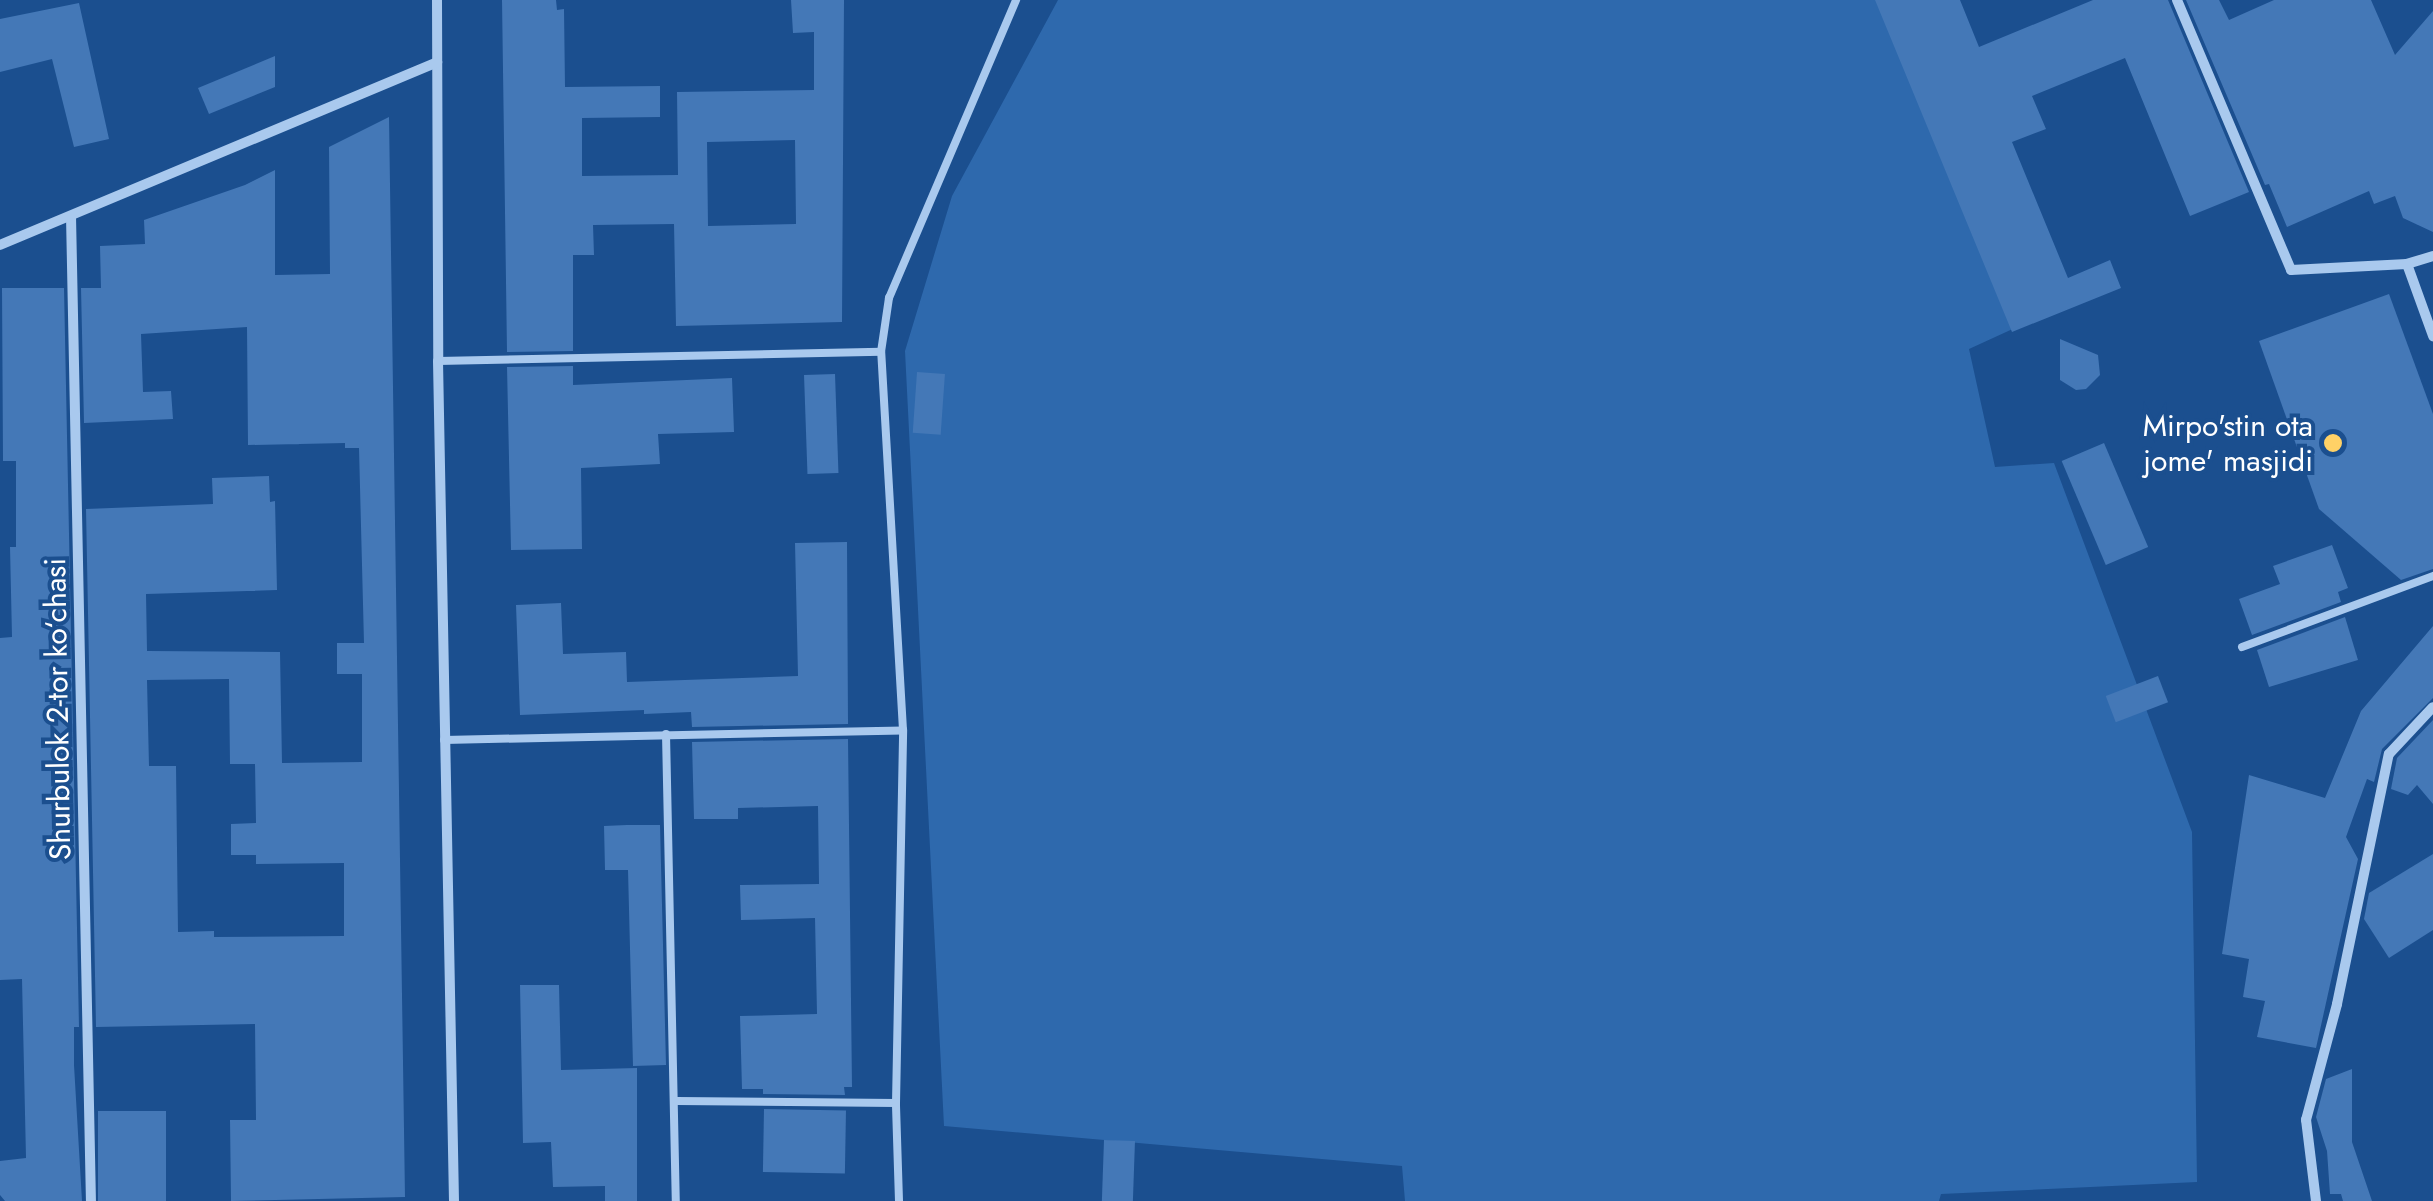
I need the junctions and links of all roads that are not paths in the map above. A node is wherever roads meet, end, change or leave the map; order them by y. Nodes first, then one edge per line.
1 (437, 0) edge
2 (1016, 0) edge
3 (2177, 0) edge
4 (437, 62) junction
5 (71, 216) junction
6 (0, 245) edge
7 (2433, 256) edge
8 (2407, 264) junction
9 (2433, 336) edge
10 (882, 352) junction
11 (438, 361) junction
12 (2433, 576) edge
13 (2242, 647) dead end
14 (2433, 707) edge
15 (903, 730) junction
16 (666, 734) junction
17 (444, 740) junction
18 (677, 1101) junction
19 (896, 1103) junction
20 (91, 1201) edge
21 (454, 1201) edge
22 (676, 1201) edge
23 (899, 1201) edge
24 (2316, 1201) edge

1 - 4 street
2 - 10 lane
3 - 8 street
4 - 5 street
4 - 11 street
5 - 6 street
5 - 20 street, Shurbulok 2-tor ko‘chasi
7 - 8 street
8 - 9 street
10 - 11 lane
10 - 15 lane
11 - 17 street
12 - 13 lane
14 - 24 street
15 - 16 lane
15 - 19 lane
16 - 17 lane
16 - 18 lane
17 - 21 street
18 - 19 lane
18 - 22 lane
19 - 23 lane

